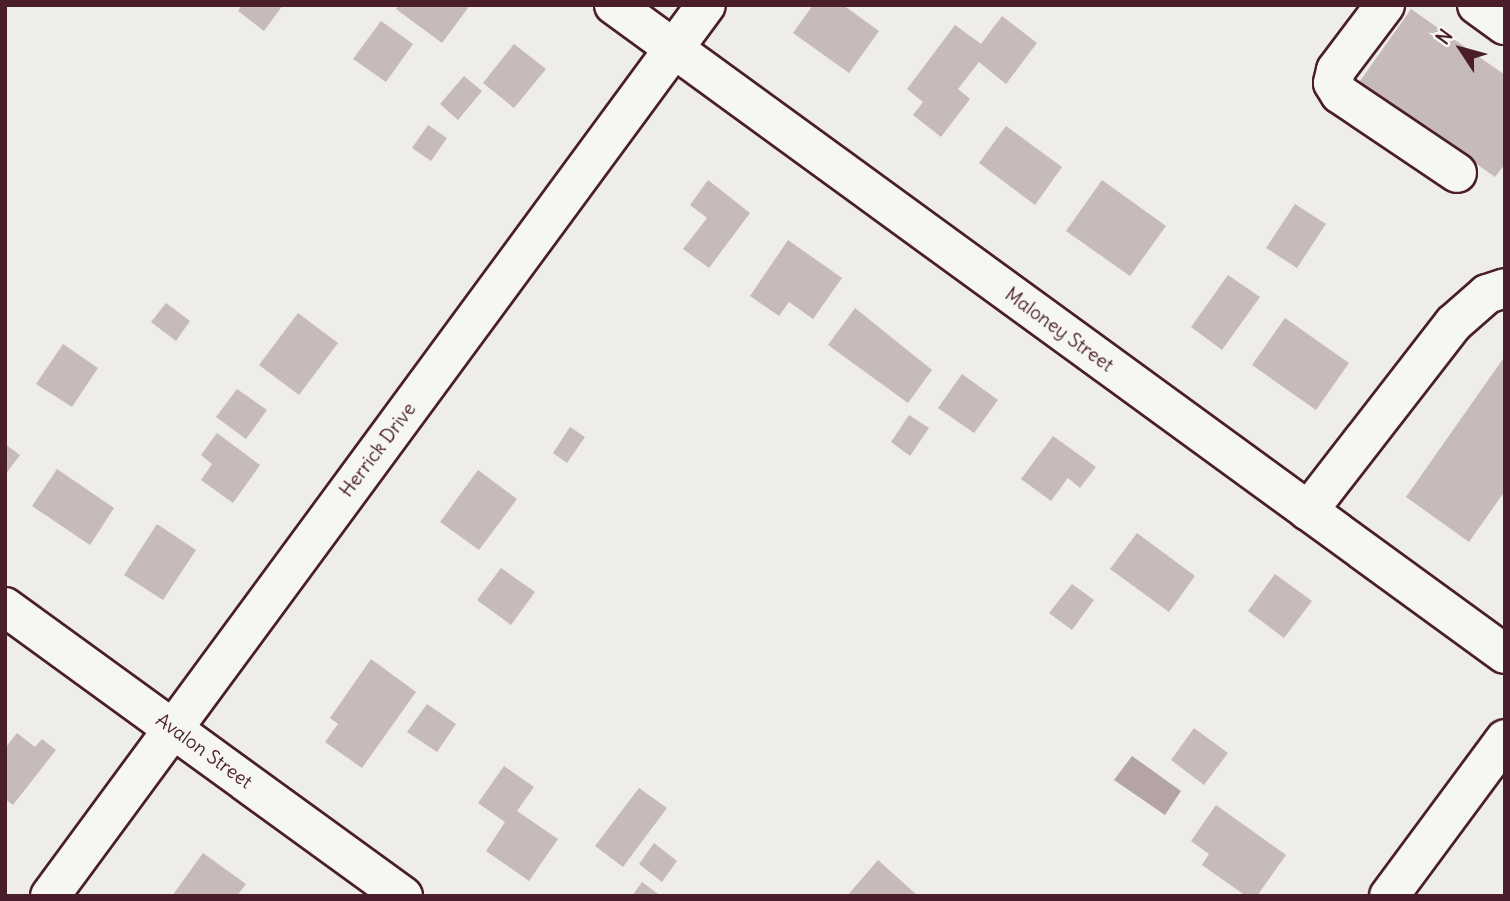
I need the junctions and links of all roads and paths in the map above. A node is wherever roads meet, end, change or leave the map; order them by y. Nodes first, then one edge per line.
1 (614, 5) edge
2 (706, 5) edge
3 (1385, 5) edge
4 (1477, 5) edge
5 (1505, 25) edge
6 (675, 50) junction
7 (1457, 173) dead end
8 (1505, 288) edge
9 (1308, 511) junction
10 (5, 607) edge
11 (1505, 654) edge
12 (172, 728) junction
13 (1505, 739) edge
14 (50, 896) edge
15 (403, 896) edge
16 (1390, 896) edge

1 - 6 street, Maloney Street
2 - 6 street, Herrick Drive
3 - 7 street
4 - 5 street
6 - 9 street, Maloney Street
6 - 12 street, Herrick Drive
8 - 9 street
9 - 11 street, Maloney Street
10 - 12 street, Avalon Street
12 - 14 street, Herrick Drive
12 - 15 street, Avalon Street
13 - 16 street

